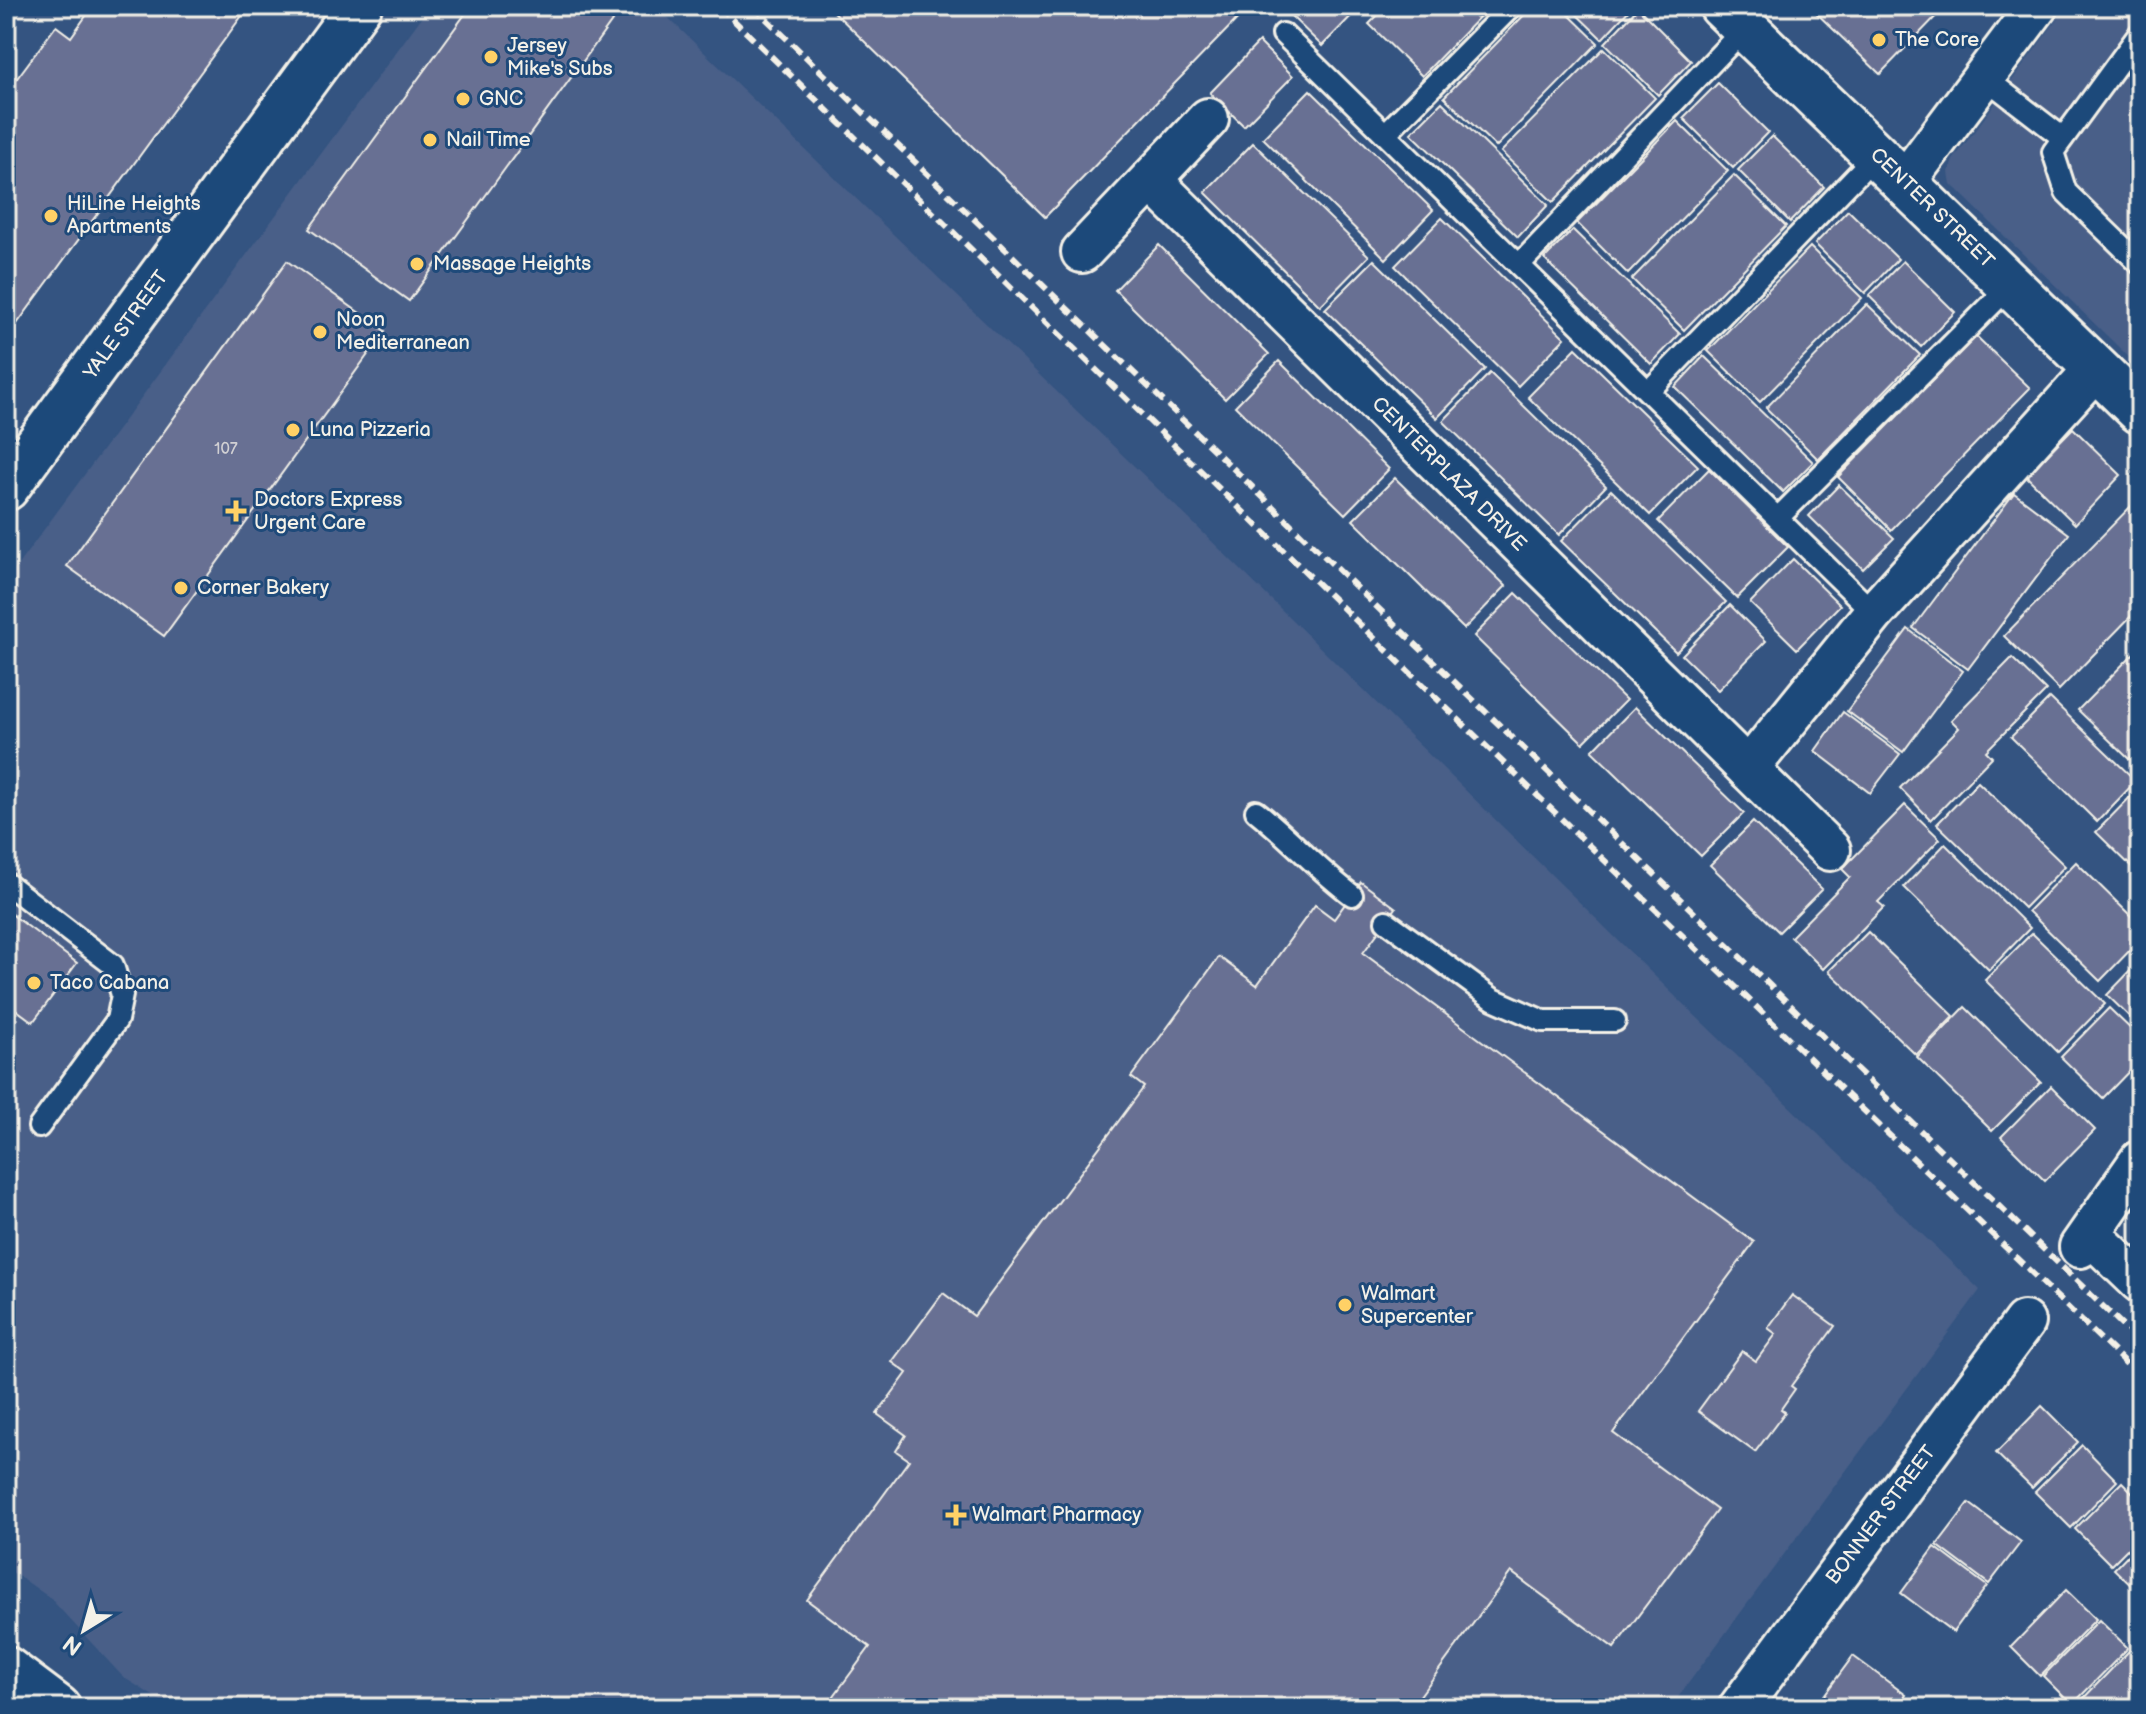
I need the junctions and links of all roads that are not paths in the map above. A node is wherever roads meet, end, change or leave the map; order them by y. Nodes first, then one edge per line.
1 (359, 6) edge
2 (1512, 6) edge
3 (2037, 6) edge
4 (1734, 17) edge
5 (2140, 33) edge
6 (1283, 34) dead end
7 (1984, 77) junction
8 (1208, 119) dead end
9 (1385, 134) junction
10 (2063, 138) junction
11 (1891, 168) junction
12 (1151, 180) junction
13 (1082, 252) dead end
14 (2140, 264) edge
15 (1519, 265) junction
16 (2011, 285) junction
17 (2096, 368) junction
18 (1649, 391) junction
19 (2140, 411) edge
20 (6, 488) edge
21 (1778, 518) junction
22 (1874, 613) junction
23 (1748, 769) junction
24 (1256, 811) dead end
25 (1830, 850) dead end
26 (6, 883) edge
27 (1352, 895) dead end
28 (1386, 921) dead end
29 (1615, 1021) dead end
30 (39, 1127) dead end
31 (2140, 1161) edge
32 (2140, 1282) edge
33 (2024, 1322) dead end
34 (6, 1669) edge
35 (58, 1708) edge
36 (1739, 1708) edge

1 - 20 street, YALE STREET
2 - 9 lane
3 - 7 street
4 - 11 street, CENTER STREET
4 - 15 lane
5 - 10 lane
6 - 9 lane
7 - 10 lane
7 - 11 street
8 - 12 street
9 - 15 lane
10 - 14 lane
11 - 16 street, CENTER STREET
11 - 18 lane
12 - 13 street
12 - 23 street, CENTERPLAZA DRIVE
15 - 18 lane
16 - 17 street, CENTER STREET
16 - 21 lane
17 - 19 street, CENTER STREET
17 - 22 street
18 - 21 lane
21 - 22 lane
22 - 23 street
23 - 25 street, CENTERPLAZA DRIVE
24 - 27 lane
26 - 30 lane
28 - 29 lane
31 - 32 street
33 - 36 street, BONNER STREET
34 - 35 street

